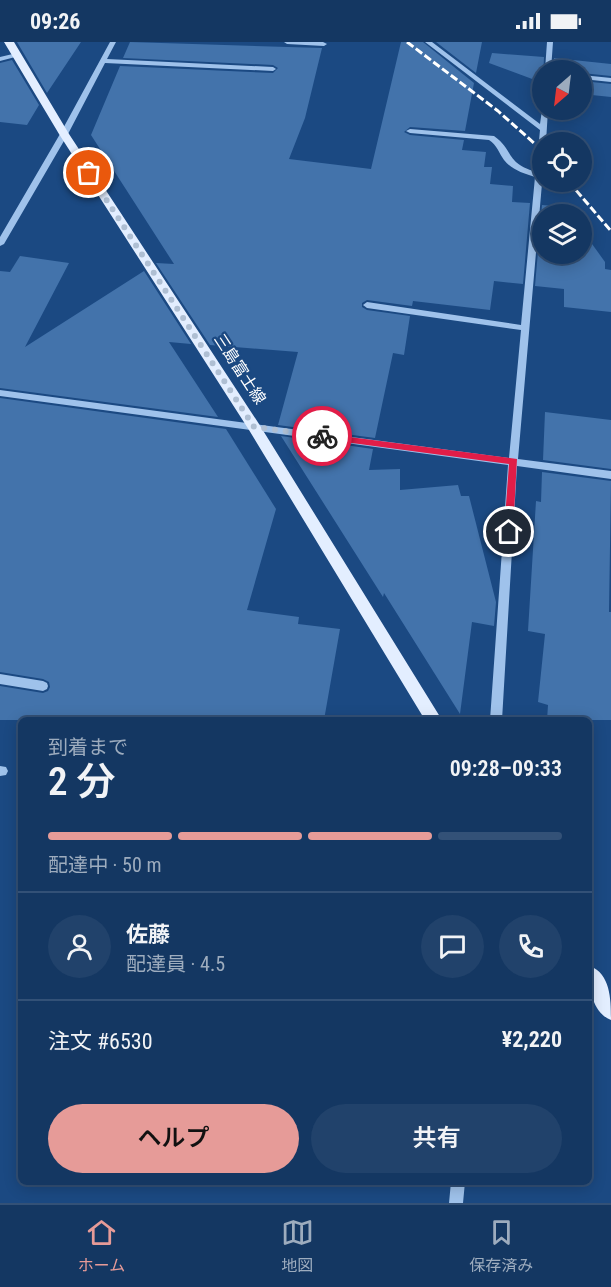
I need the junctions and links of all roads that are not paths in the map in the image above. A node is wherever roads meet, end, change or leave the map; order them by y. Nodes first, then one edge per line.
1 (9, 42) edge
2 (113, 42) edge
3 (287, 42) edge
4 (428, 42) edge
5 (550, 42) edge
6 (324, 44) dead end
7 (17, 55) junction
8 (0, 59) edge
9 (549, 60) edge
10 (102, 61) junction
11 (273, 69) dead end
12 (592, 78) edge
13 (611, 80) edge
14 (544, 120) edge
15 (543, 129) junction
16 (410, 131) dead end
17 (543, 132) edge
18 (64, 134) junction
19 (532, 173) edge
20 (537, 192) edge
21 (0, 244) edge
22 (367, 305) dead end
23 (525, 328) junction
24 (0, 393) edge
25 (254, 427) junction
26 (513, 461) junction
27 (611, 475) edge
28 (0, 678) edge
29 (43, 686) dead end
30 (432, 717) edge
31 (496, 717) edge
32 (592, 978) edge
33 (611, 1011) edge
34 (458, 1185) edge
35 (456, 1203) edge

1 - 7 main road, 三島富士線
2 - 10 street
3 - 6 street
4 - 15 street
5 - 9 street
7 - 8 street
7 - 18 main road, 三島富士線
10 - 11 street
10 - 18 street
12 - 13 street
14 - 15 street
15 - 17 street
16 - 19 street
18 - 21 street
18 - 25 main road, 三島富士線
20 - 23 street
22 - 23 street
23 - 26 street
24 - 25 street
25 - 26 street
25 - 30 main road, 三島富士線
26 - 27 street
26 - 31 street
28 - 29 street
32 - 33 main road
34 - 35 street

